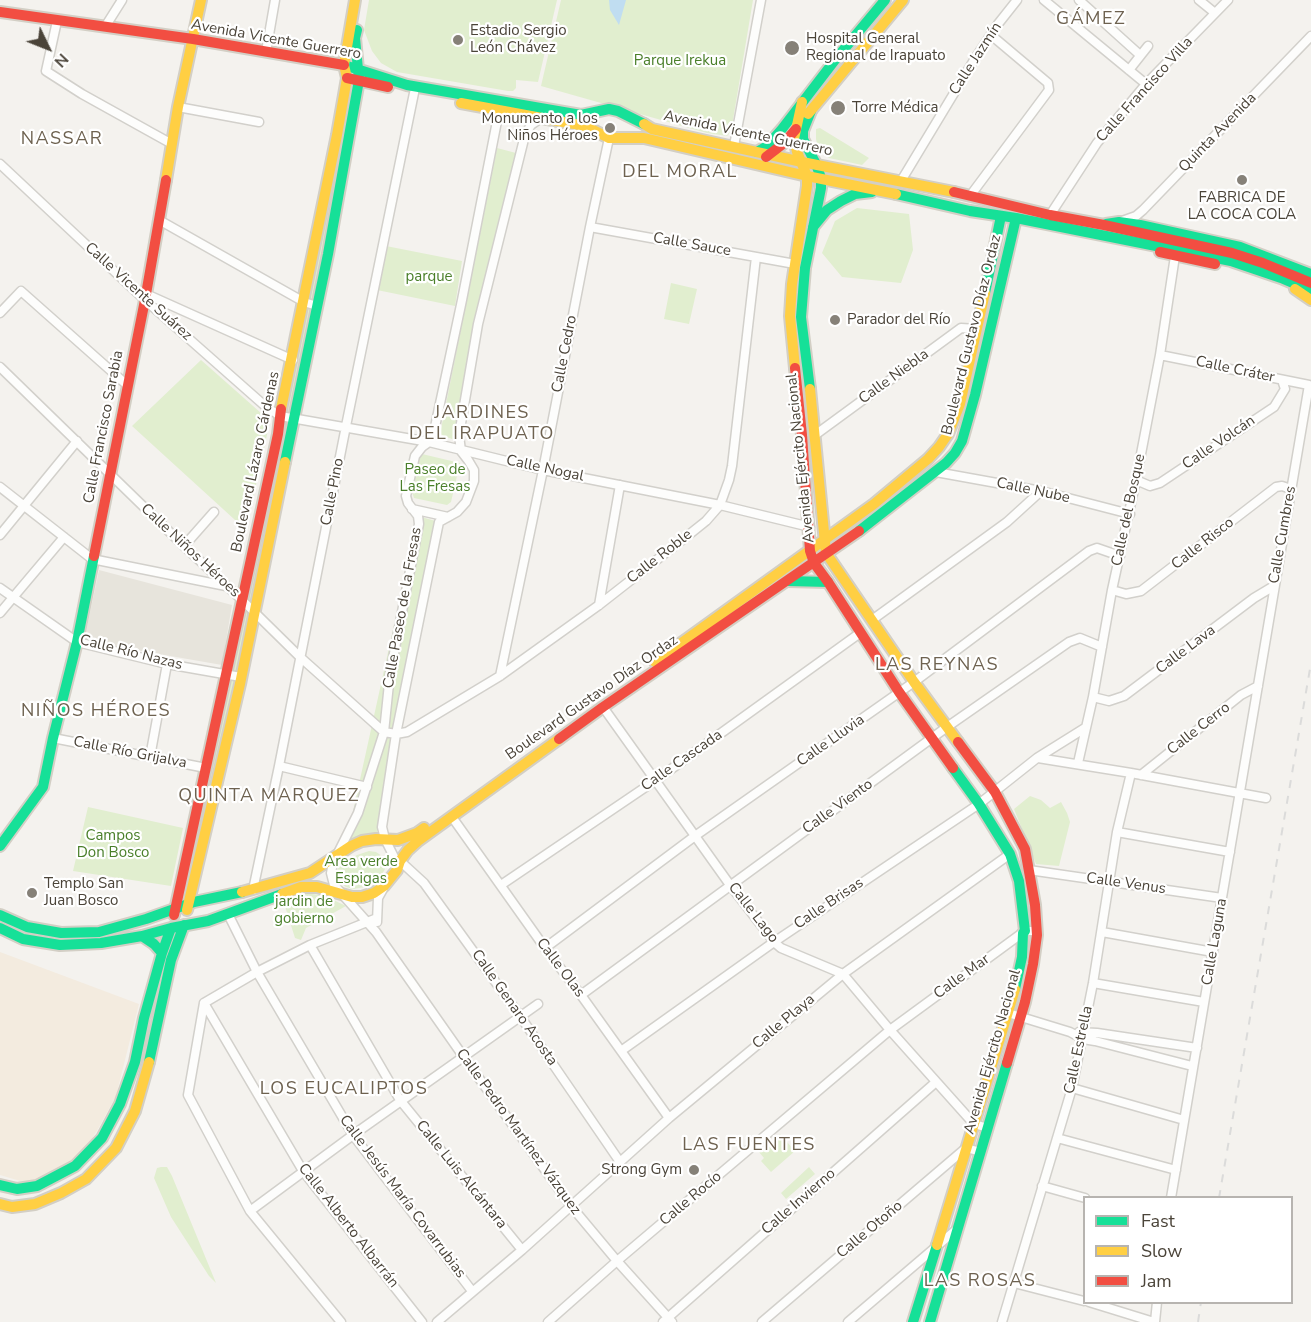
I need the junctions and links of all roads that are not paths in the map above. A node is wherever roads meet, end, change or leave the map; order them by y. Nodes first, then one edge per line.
1 (122, 0) edge
2 (201, 0) edge
3 (275, 0) edge
4 (355, 0) edge
5 (363, 0) edge
6 (761, 0) edge
7 (887, 0) edge
8 (1017, 0) edge
9 (1044, 0) edge
10 (1079, 0) edge
11 (1199, 0) edge
12 (1227, 0) edge
13 (902, 1) edge
14 (0, 12) edge
15 (1215, 13) junction
16 (57, 21) junction
17 (105, 27) junction
18 (991, 35) junction
19 (1311, 36) edge
20 (356, 38) junction
21 (193, 39) junction
22 (1148, 46) dead end
23 (266, 52) junction
24 (1140, 56) junction
25 (344, 65) junction
26 (1129, 70) junction
27 (358, 74) junction
28 (347, 78) junction
29 (1146, 84) junction
30 (410, 89) junction
31 (802, 102) junction
32 (178, 107) junction
33 (499, 111) junction
34 (601, 111) junction
35 (811, 111) junction
36 (541, 118) junction
37 (633, 118) junction
38 (259, 122) dead end
39 (796, 129) junction
40 (594, 131) junction
41 (609, 138) junction
42 (627, 139) junction
43 (172, 144) junction
44 (734, 146) junction
45 (771, 154) junction
46 (756, 158) junction
47 (802, 162) junction
48 (0, 164) edge
49 (816, 164) junction
50 (807, 176) junction
51 (821, 178) junction
52 (901, 181) junction
53 (883, 191) junction
54 (970, 196) junction
55 (1050, 215) junction
56 (1001, 216) junction
57 (1016, 218) junction
58 (159, 220) junction
59 (1119, 222) junction
60 (1104, 225) junction
61 (590, 227) junction
62 (813, 227) junction
63 (1093, 234) junction
64 (1175, 256) junction
65 (756, 257) junction
66 (1232, 257) junction
67 (795, 264) junction
68 (1311, 274) edge
69 (1311, 283) edge
70 (1311, 293) edge
71 (146, 297) junction
72 (1311, 300) edge
73 (304, 302) junction
74 (317, 306) junction
75 (0, 313) edge
76 (977, 329) junction
77 (1160, 355) junction
78 (292, 360) junction
79 (0, 367) edge
80 (1282, 380) junction
81 (127, 385) junction
82 (1309, 385) joint
83 (280, 416) junction
84 (295, 418) junction
85 (346, 426) junction
86 (815, 435) junction
87 (76, 441) junction
88 (429, 442) junction
89 (461, 450) junction
90 (543, 470) junction
91 (936, 472) junction
92 (111, 475) junction
93 (1136, 480) junction
94 (620, 485) junction
95 (0, 487) edge
96 (1291, 489) junction
97 (1041, 490) junction
98 (720, 505) junction
99 (24, 506) junction
100 (412, 508) junction
101 (214, 512) dead end
102 (1130, 514) junction
103 (448, 517) junction
104 (810, 527) junction
105 (0, 535) edge
106 (64, 537) junction
107 (825, 540) junction
108 (183, 546) junction
109 (810, 551) junction
110 (826, 553) junction
111 (1120, 556) junction
112 (92, 559) junction
113 (814, 563) junction
114 (788, 581) junction
115 (828, 582) junction
116 (226, 586) junction
117 (1274, 586) junction
118 (0, 588) edge
119 (1112, 590) junction
120 (12, 598) junction
121 (242, 600) junction
122 (599, 605) junction
123 (254, 612) junction
124 (0, 613) edge
125 (872, 620) junction
126 (860, 633) junction
127 (77, 642) junction
128 (1102, 647) junction
129 (300, 657) junction
130 (168, 664) junction
131 (226, 675) junction
132 (500, 676) junction
133 (241, 677) junction
134 (914, 682) junction
135 (1258, 686) junction
136 (900, 692) junction
137 (1093, 697) junction
138 (603, 707) junction
139 (947, 727) junction
140 (1085, 728) junction
141 (384, 732) junction
142 (396, 734) junction
143 (53, 738) junction
144 (932, 738) junction
145 (150, 757) junction
146 (1037, 758) junction
147 (1078, 764) junction
148 (279, 766) junction
149 (206, 768) junction
150 (1131, 773) junction
151 (1140, 775) junction
152 (656, 780) junction
153 (367, 787) junction
154 (995, 792) junction
155 (1240, 793) junction
156 (1266, 798) dead end
157 (979, 804) junction
158 (452, 817) junction
159 (1117, 832) junction
160 (695, 836) junction
161 (385, 839) junction
162 (0, 846) edge
163 (1230, 852) junction
164 (338, 853) junction
165 (1010, 854) junction
166 (398, 866) junction
167 (1029, 870) junction
168 (1110, 881) junction
169 (501, 885) junction
170 (730, 885) junction
171 (384, 886) junction
172 (253, 890) junction
173 (342, 893) junction
174 (1222, 898) junction
175 (189, 904) junction
176 (175, 909) junction
177 (228, 914) junction
178 (0, 915) edge
179 (377, 918) junction
180 (368, 922) junction
181 (184, 925) junction
182 (0, 928) edge
183 (171, 928) junction
184 (1025, 931) junction
185 (1037, 931) junction
186 (376, 932) junction
187 (1102, 932) junction
188 (142, 936) junction
189 (774, 942) junction
190 (310, 945) junction
191 (545, 948) junction
192 (1213, 952) junction
193 (162, 953) junction
194 (257, 972) junction
195 (843, 974) junction
196 (1093, 984) junction
197 (581, 995) junction
198 (1204, 1002) junction
199 (204, 1003) junction
200 (538, 1004) dead end
201 (1008, 1013) junction
202 (520, 1016) junction
203 (1021, 1017) junction
204 (890, 1030) junction
205 (1084, 1036) junction
206 (1197, 1048) junction
207 (621, 1051) junction
208 (463, 1056) junction
209 (1192, 1066) junction
210 (936, 1082) junction
211 (1071, 1088) junction
212 (400, 1101) junction
213 (669, 1118) junction
214 (1184, 1120) junction
215 (974, 1124) junction
216 (988, 1128) junction
217 (353, 1135) junction
218 (1057, 1138) junction
219 (966, 1148) junction
220 (981, 1152) junction
221 (620, 1162) junction
222 (1176, 1170) junction
223 (303, 1171) junction
224 (0, 1185) edge
225 (1042, 1186) junction
226 (1083, 1196) edge
227 (1171, 1196) edge
228 (0, 1204) edge
229 (571, 1206) junction
230 (250, 1211) junction
231 (958, 1228) junction
232 (937, 1246) junction
233 (522, 1250) junction
234 (616, 1262) junction
235 (1014, 1283) junction
236 (472, 1291) junction
237 (1083, 1301) edge
238 (1093, 1304) edge
239 (1157, 1304) edge
240 (668, 1320) edge
241 (341, 1322) edge
242 (422, 1322) edge
243 (437, 1322) edge
244 (548, 1322) edge
245 (762, 1322) edge
246 (848, 1322) edge
247 (913, 1322) edge
248 (930, 1322) edge
249 (1002, 1322) edge
250 (1154, 1322) edge

1 - 17 street
2 - 21 main road, Calle Francisco Sarabia
3 - 23 street
4 - 25 main road, Boulevard Lázaro Cárdenas
5 - 20 main road, Boulevard Lázaro Cárdenas
6 - 44 street
7 - 13 street
7 - 31 main road
8 - 18 street, Calle Jazmín
9 - 26 street
10 - 24 street
11 - 15 street
12 - 15 street, Calle Francisco Villa
13 - 35 main road
14 - 16 main road, Avenida Vicente Guerrero
15 - 29 street, Calle Francisco Villa
16 - 17 main road, Avenida Vicente Guerrero
16 - 43 street
17 - 21 main road, Avenida Vicente Guerrero
18 - 52 street, Calle Jazmín
18 - 54 street
19 - 59 street, Quinta Avenida
20 - 27 main road, Boulevard Lázaro Cárdenas
20 - 30 main road
21 - 23 main road, Avenida Vicente Guerrero
21 - 32 main road, Calle Francisco Sarabia
22 - 24 street
23 - 25 main road, Avenida Vicente Guerrero
24 - 26 street
25 - 27 main road, Avenida Vicente Guerrero
25 - 28 main road, Boulevard Lázaro Cárdenas
26 - 29 street
27 - 28 main road, Avenida Vicente Guerrero
27 - 30 main road, Avenida Vicente Guerrero
27 - 74 main road, Boulevard Lázaro Cárdenas
28 - 73 main road, Boulevard Lázaro Cárdenas
29 - 55 street, Calle Francisco Villa
30 - 33 main road, Avenida Vicente Guerrero
30 - 34 main road, Avenida Vicente Guerrero
30 - 85 street, Calle Pino
31 - 39 main road
31 - 46 main road
32 - 38 street
32 - 43 main road, Calle Francisco Sarabia
33 - 36 main road, Avenida Vicente Guerrero
33 - 88 street, Calle Paseo de la Fresas
34 - 37 main road, Avenida Vicente Guerrero
34 - 40 main road
35 - 39 main road
35 - 49 main road, Avenida Ejército Nacional
36 - 40 main road, Avenida Vicente Guerrero
36 - 89 street, Calle Paseo de la Fresas
37 - 42 main road
37 - 44 main road, Avenida Vicente Guerrero
39 - 45 main road
39 - 47 main road
40 - 41 main road, Avenida Vicente Guerrero
41 - 42 main road, Avenida Vicente Guerrero
41 - 61 street, Calle Cedro
42 - 46 main road, Avenida Vicente Guerrero
43 - 58 main road, Calle Francisco Sarabia
44 - 46 main road, Avenida Vicente Guerrero
45 - 46 main road
45 - 47 main road, Avenida Vicente Guerrero
46 - 50 main road, Avenida Vicente Guerrero
47 - 49 main road, Avenida Vicente Guerrero
47 - 50 main road
48 - 71 street, Calle Vicente Suárez
49 - 51 main road, Avenida Ejército Nacional
49 - 52 main road, Avenida Vicente Guerrero
50 - 51 main road, Avenida Vicente Guerrero
50 - 67 main road, Avenida Ejército Nacional
51 - 53 main road, Avenida Vicente Guerrero
51 - 62 main road, Avenida Ejército Nacional
52 - 54 main road, Avenida Vicente Guerrero
53 - 56 main road, Avenida Vicente Guerrero
53 - 62 main road
54 - 55 main road, Avenida Vicente Guerrero
55 - 60 main road, Avenida Vicente Guerrero
56 - 57 main road, Avenida Vicente Guerrero
56 - 76 main road, Boulevard Gustavo Díaz Ordaz
57 - 63 main road, Avenida Vicente Guerrero
57 - 91 main road, Boulevard Gustavo Díaz Ordaz
58 - 71 main road, Calle Francisco Sarabia
58 - 73 street
59 - 60 main road
59 - 68 main road
60 - 66 main road, Avenida Vicente Guerrero
61 - 65 street, Calle Sauce
61 - 90 street, Calle Cedro
62 - 86 main road, Avenida Ejército Nacional
63 - 64 main road
63 - 66 main road, Avenida Vicente Guerrero
64 - 72 main road
64 - 77 street, Calle del Bosque
65 - 67 street, Calle Sauce
65 - 98 street, Calle Roble
66 - 69 main road, Avenida Vicente Guerrero
66 - 70 main road, Avenida Vicente Guerrero
67 - 104 main road, Avenida Ejército Nacional
71 - 78 street
71 - 81 main road, Calle Francisco Sarabia
71 - 83 street, Calle Vicente Suárez
73 - 74 street
73 - 78 main road, Boulevard Lázaro Cárdenas
74 - 84 main road, Boulevard Lázaro Cárdenas
75 - 81 street
76 - 86 street, Calle Niebla
76 - 107 main road, Boulevard Gustavo Díaz Ordaz
77 - 80 street, Calle Cráter
77 - 93 street, Calle del Bosque
78 - 83 main road, Boulevard Lázaro Cárdenas
79 - 87 street, Calle Niños Héroes
80 - 82 street, Calle Cráter
80 - 93 street, Calle Volcán
81 - 92 main road, Calle Francisco Sarabia
82 - 96 street, Calle Cumbres
83 - 84 street, Calle Nogal
83 - 121 main road, Boulevard Lázaro Cárdenas
84 - 85 street, Calle Nogal
84 - 123 main road, Boulevard Lázaro Cárdenas
85 - 88 street, Calle Nogal
85 - 129 street, Calle Pino
86 - 107 main road, Avenida Ejército Nacional
87 - 92 street, Calle Niños Héroes
87 - 99 street
88 - 89 street, Calle Nogal
88 - 100 street, Calle Paseo de la Fresas
89 - 90 street, Calle Nogal
89 - 103 street, Calle Paseo de la Fresas
90 - 94 street, Calle Nogal
90 - 132 street, Calle Cedro
91 - 97 street, Calle Nube
91 - 110 main road, Boulevard Gustavo Díaz Ordaz
92 - 108 street, Calle Niños Héroes
92 - 112 main road, Calle Francisco Sarabia
93 - 102 street, Calle del Bosque
94 - 98 street, Calle Nogal
94 - 122 street
95 - 99 street
96 - 117 street, Calle Cumbres
96 - 119 street, Calle Risco
97 - 102 street, Calle Nube
97 - 125 street
98 - 104 street, Calle Nogal
98 - 122 street, Calle Roble
99 - 105 street
99 - 106 street
100 - 103 street
100 - 141 street, Calle Paseo de la Fresas
101 - 108 street
102 - 111 street, Calle del Bosque
103 - 142 street, Calle Paseo de la Fresas
104 - 109 main road, Avenida Ejército Nacional
106 - 112 street
106 - 120 street
107 - 109 main road, Boulevard Gustavo Díaz Ordaz
107 - 110 main road, Avenida Ejército Nacional
108 - 116 street, Calle Niños Héroes
109 - 113 main road, Avenida Ejército Nacional
109 - 161 main road, Boulevard Gustavo Díaz Ordaz
110 - 113 main road, Boulevard Gustavo Díaz Ordaz
110 - 125 main road, Avenida Ejército Nacional
111 - 119 street, Calle del Bosque
111 - 134 street, Calle Lluvia
112 - 116 street
112 - 127 main road, Calle Francisco Sarabia
113 - 114 main road, Boulevard Gustavo Díaz Ordaz
113 - 115 main road, Avenida Ejército Nacional
114 - 115 main road
114 - 138 main road, Boulevard Gustavo Díaz Ordaz
115 - 126 main road, Avenida Ejército Nacional
116 - 121 street, Calle Niños Héroes
117 - 135 street, Calle Cumbres
117 - 137 street, Calle Lava
118 - 120 street, Calle Río Nazas
119 - 128 street, Calle del Bosque
120 - 124 street
120 - 127 street, Calle Río Nazas
121 - 123 street, Calle Niños Héroes
121 - 131 main road, Boulevard Lázaro Cárdenas
122 - 132 street, Calle Roble
123 - 129 street, Calle Niños Héroes
123 - 133 main road, Boulevard Lázaro Cárdenas
125 - 134 main road, Avenida Ejército Nacional
126 - 136 main road, Avenida Ejército Nacional
126 - 152 street, Calle Cascada
127 - 130 street, Calle Río Nazas
127 - 143 main road, Calle Francisco Sarabia
128 - 137 street, Calle del Bosque
128 - 139 street, Calle Viento
129 - 141 street, Calle Niños Héroes
129 - 148 street, Calle Pino
130 - 131 street, Calle Río Nazas
130 - 145 street
131 - 133 street, Calle Río Nazas
131 - 149 main road, Boulevard Lázaro Cárdenas
132 - 142 street, Calle Roble
133 - 175 main road, Boulevard Lázaro Cárdenas
134 - 136 street, Calle Lluvia
134 - 139 main road, Avenida Ejército Nacional
135 - 151 street, Calle Cerro
135 - 155 street, Calle Laguna
136 - 144 main road, Avenida Ejército Nacional
136 - 160 street, Calle Lluvia
137 - 140 street, Calle del Bosque
138 - 152 street, Calle Lago
138 - 158 main road, Boulevard Gustavo Díaz Ordaz
139 - 144 street, Calle Viento
139 - 154 main road, Avenida Ejército Nacional
140 - 146 street, Calle Brisas
140 - 147 street, Calle del Bosque
141 - 142 street
141 - 153 street, Calle Paseo de la Fresas
142 - 161 street, Calle Paseo de la Fresas
143 - 145 street, Calle Río Grijalva
143 - 162 main road, Calle Francisco Sarabia
144 - 157 main road, Avenida Ejército Nacional
144 - 170 street, Calle Viento
145 - 149 street, Calle Río Grijalva
146 - 147 street
146 - 154 street, Calle Brisas
147 - 150 street
148 - 153 street
148 - 172 street, Calle Pino
149 - 176 main road, Boulevard Lázaro Cárdenas
150 - 151 street
150 - 159 street, Calle Estrella
151 - 155 street
152 - 160 street, Calle Lago
152 - 169 street, Calle Cascada
153 - 164 street, Calle Paseo de la Fresas
154 - 157 street, Calle Brisas
154 - 167 main road, Avenida Ejército Nacional
155 - 156 street
155 - 163 street, Calle Laguna
157 - 165 main road, Avenida Ejército Nacional
157 - 189 street, Calle Brisas
158 - 166 main road, Boulevard Gustavo Díaz Ordaz
158 - 169 street, Calle Olas
159 - 163 street
159 - 168 street, Calle Estrella
160 - 170 street, Calle Lago
160 - 191 street, Calle Lluvia
161 - 164 main road, Boulevard Gustavo Díaz Ordaz
161 - 166 street, Calle Paseo de la Fresas
163 - 174 street, Calle Laguna
164 - 172 main road, Boulevard Gustavo Díaz Ordaz
164 - 173 street, Calle Paseo de la Fresas
165 - 184 main road, Avenida Ejército Nacional
165 - 195 street, Calle Playa
166 - 171 main road, Boulevard Gustavo Díaz Ordaz
166 - 202 street, Calle Genaro Acosta
167 - 168 street, Calle Venus
167 - 185 main road, Avenida Ejército Nacional
168 - 174 street, Calle Venus
168 - 187 street, Calle Estrella
169 - 191 street, Calle Olas
170 - 189 street, Calle Lago
170 - 197 street, Calle Viento
171 - 173 main road, Boulevard Gustavo Díaz Ordaz
171 - 179 street
172 - 175 main road, Boulevard Gustavo Díaz Ordaz
173 - 177 main road, Boulevard Gustavo Díaz Ordaz
173 - 180 street, Calle Pedro Martínez Vázquez
174 - 192 street, Calle Laguna
175 - 176 main road, Boulevard Gustavo Díaz Ordaz
175 - 181 main road, Boulevard Lázaro Cárdenas
176 - 178 main road, Boulevard Gustavo Díaz Ordaz
176 - 183 main road, Boulevard Lázaro Cárdenas
177 - 181 main road, Boulevard Gustavo Díaz Ordaz
177 - 194 street, Calle Jesús María Covarrubias
179 - 180 street
179 - 186 street
180 - 186 street, Calle Pedro Martínez Vázquez
180 - 190 street
181 - 183 main road, Boulevard Gustavo Díaz Ordaz
181 - 228 main road, Boulevard Lázaro Cárdenas
182 - 188 main road, Boulevard Gustavo Díaz Ordaz
183 - 188 main road, Boulevard Gustavo Díaz Ordaz
183 - 193 main road, Boulevard Lázaro Cárdenas
184 - 185 street
184 - 201 main road, Avenida Ejército Nacional
184 - 204 street, Calle Mar
185 - 203 main road, Avenida Ejército Nacional
186 - 208 street, Calle Pedro Martínez Vázquez
187 - 192 street
187 - 196 street, Calle Estrella
188 - 193 main road
189 - 195 street, Calle Lago
189 - 207 street, Calle Brisas
190 - 194 street
190 - 212 street, Calle Luis Alcántara
191 - 197 street, Calle Olas
192 - 198 street, Calle Laguna
193 - 224 main road, Boulevard Lázaro Cárdenas
194 - 199 street
194 - 217 street, Calle Jesús María Covarrubias
195 - 204 street, Calle Lago
195 - 213 street, Calle Playa
196 - 198 street
196 - 205 street, Calle Estrella
197 - 207 street, Calle Olas
198 - 206 street, Calle Laguna
199 - 223 street, Calle Alberto Albarrán
199 - 230 street
200 - 202 street
201 - 203 street
201 - 215 main road, Avenida Ejército Nacional
202 - 208 street
202 - 221 street, Calle Genaro Acosta
203 - 205 street
203 - 216 main road, Avenida Ejército Nacional
204 - 210 street, Calle Lago
204 - 234 street, Calle Rocío
205 - 206 street
205 - 209 street
205 - 211 street, Calle Estrella
206 - 209 street, Calle Laguna
207 - 213 street, Calle Olas
208 - 212 street
208 - 229 street, Calle Pedro Martínez Vázquez
209 - 214 street, Calle Laguna
210 - 215 street, Calle Lago
210 - 240 street, Calle Invierno
211 - 214 street
211 - 218 street, Calle Estrella
212 - 217 street
212 - 233 street, Calle Luis Alcántara
213 - 221 street, Calle Playa
214 - 222 street, Calle Laguna
215 - 216 street
215 - 219 main road, Avenida Ejército Nacional
216 - 220 main road, Avenida Ejército Nacional
217 - 223 street
217 - 236 street, Calle Jesús María Covarrubias
218 - 222 street
218 - 225 street, Calle Estrella
219 - 220 street
219 - 232 main road, Avenida Ejército Nacional
219 - 245 street, Calle Otoño
220 - 231 main road, Avenida Ejército Nacional
221 - 229 street, Calle Playa
222 - 227 street, Calle Laguna
223 - 230 street
223 - 242 street, Calle Alberto Albarrán
225 - 226 street
225 - 235 street, Calle Estrella
229 - 233 street, Calle Playa
229 - 234 street, Calle Pedro Martínez Vázquez
230 - 241 street
231 - 232 street
231 - 248 main road, Avenida Ejército Nacional
232 - 246 street
232 - 247 main road, Avenida Ejército Nacional
233 - 236 street, Calle Playa
234 - 240 street, Calle Pedro Martínez Vázquez
234 - 244 street, Calle Rocío
235 - 237 street
235 - 249 street, Calle Estrella
236 - 243 street, Calle Playa
238 - 250 street
239 - 250 street

